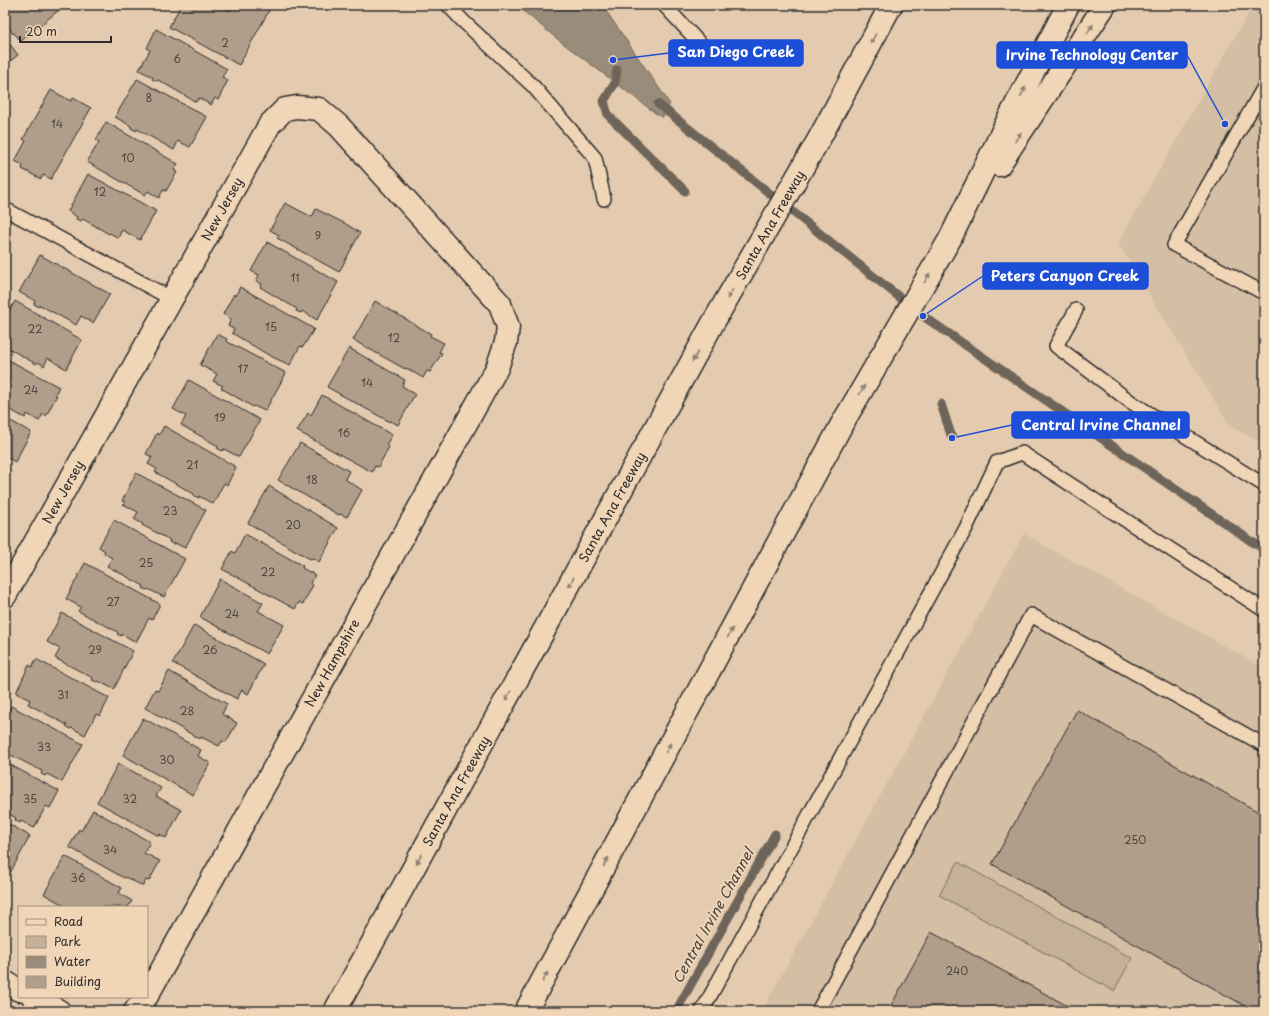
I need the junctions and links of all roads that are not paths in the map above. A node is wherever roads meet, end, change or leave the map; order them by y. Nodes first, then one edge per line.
1 (448, 5) edge
2 (664, 5) edge
3 (891, 5) edge
4 (1068, 5) edge
5 (1105, 5) edge
6 (704, 48) dead end
7 (1264, 87) edge
8 (604, 199) dead end
9 (5, 209) edge
10 (950, 240) junction
11 (1260, 291) dead end
12 (172, 299) junction
13 (1076, 310) dead end
14 (508, 327) joint
15 (1264, 485) edge
16 (7, 589) edge
17 (1264, 610) edge
18 (1264, 745) edge
19 (5, 982) edge
20 (18, 989) edge
21 (148, 994) edge
22 (35, 998) edge
23 (145, 998) edge
24 (59, 1011) edge
25 (135, 1011) edge
26 (335, 1011) edge
27 (526, 1011) edge
28 (702, 1011) edge
29 (818, 1011) edge

1 - 8 lane
2 - 6 lane
3 -> 26 main road, Santa Ana Freeway
10 -> 4 main road
10 -> 5 main road
7 - 11 lane
9 - 12 lane
27 -> 10 main road
12 - 14 main road, New Jersey
12 - 16 main road, New Jersey
13 - 15 lane
14 - 21 main road, New Hampshire
17 - 28 lane
18 - 29 lane
19 - 20 main road
22 - 24 main road
23 - 25 main road, New Hampshire

